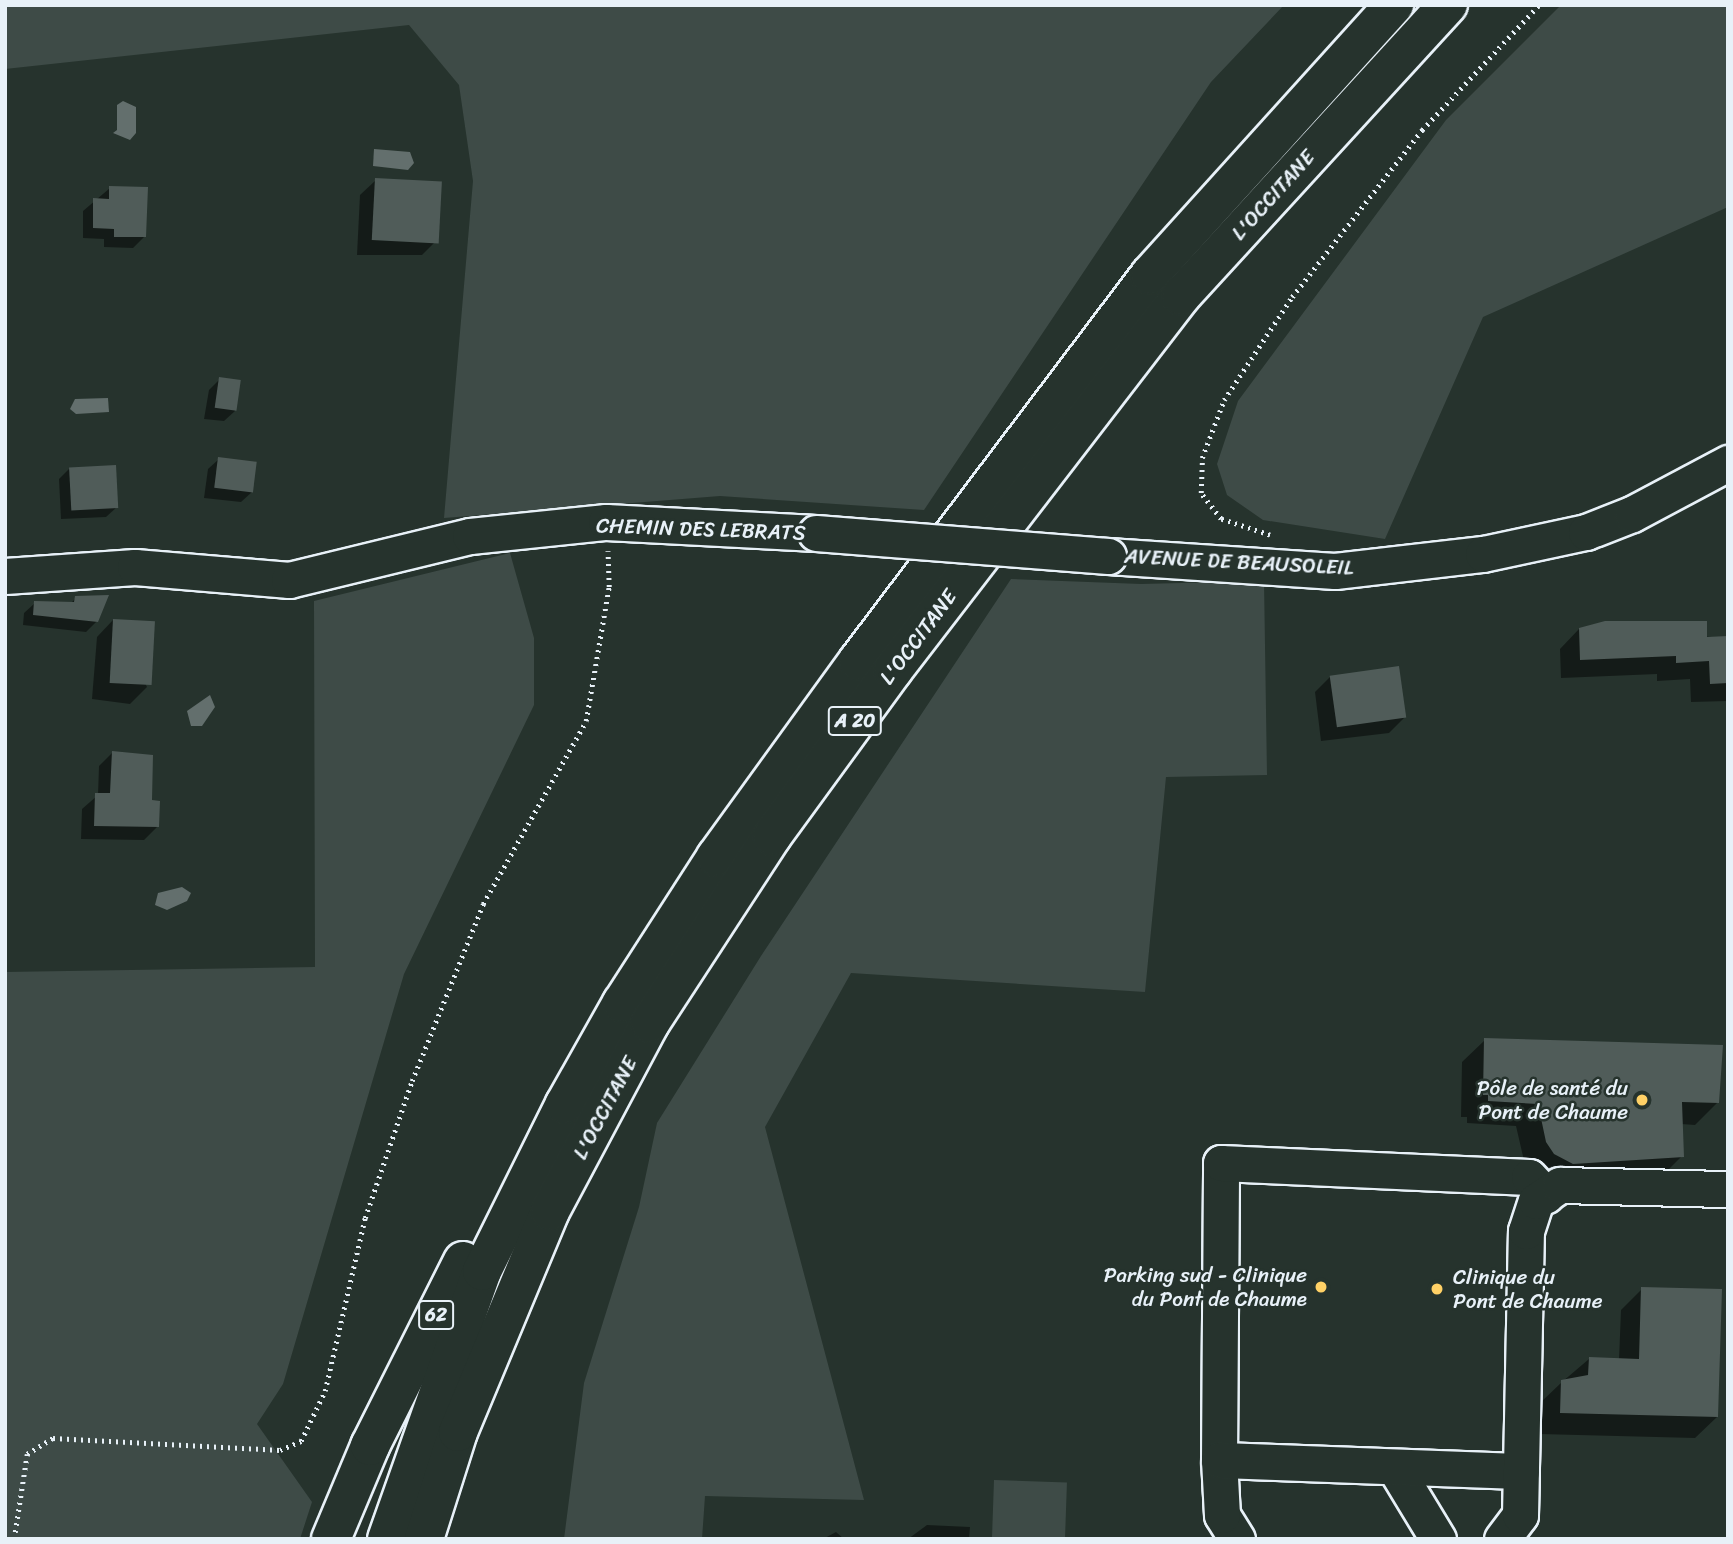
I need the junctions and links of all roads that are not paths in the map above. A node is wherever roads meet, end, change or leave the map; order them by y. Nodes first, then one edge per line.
1 (1394, 5) edge
2 (1447, 5) edge
3 (1728, 463) edge
4 (1108, 556) joint
5 (5, 576) edge
6 (565, 1104) junction
7 (1728, 1189) edge
8 (1546, 1195) junction
9 (550, 1211) junction
10 (1219, 1460) junction
11 (1395, 1468) junction
12 (1521, 1471) junction
13 (331, 1539) edge
14 (387, 1539) edge
15 (424, 1539) edge
16 (452, 1539) edge
17 (1237, 1539) edge
18 (1438, 1539) edge
19 (1502, 1539) edge

1 - 6 highway, L'OCCITANE / A 20
2 - 9 highway, L'OCCITANE / A 20
3 - 4 street, AVENUE DE BEAUSOLEIL
4 - 5 street, CHEMIN DES LEBRATS, bridge
6 - 13 highway, 62
6 - 14 highway, L'OCCITANE / A 20
7 - 8 street
8 - 10 street
8 - 12 street
9 - 15 highway, L'OCCITANE / A 20
9 - 16 highway
10 - 11 street
10 - 17 street
11 - 12 street
11 - 18 street
12 - 19 street

